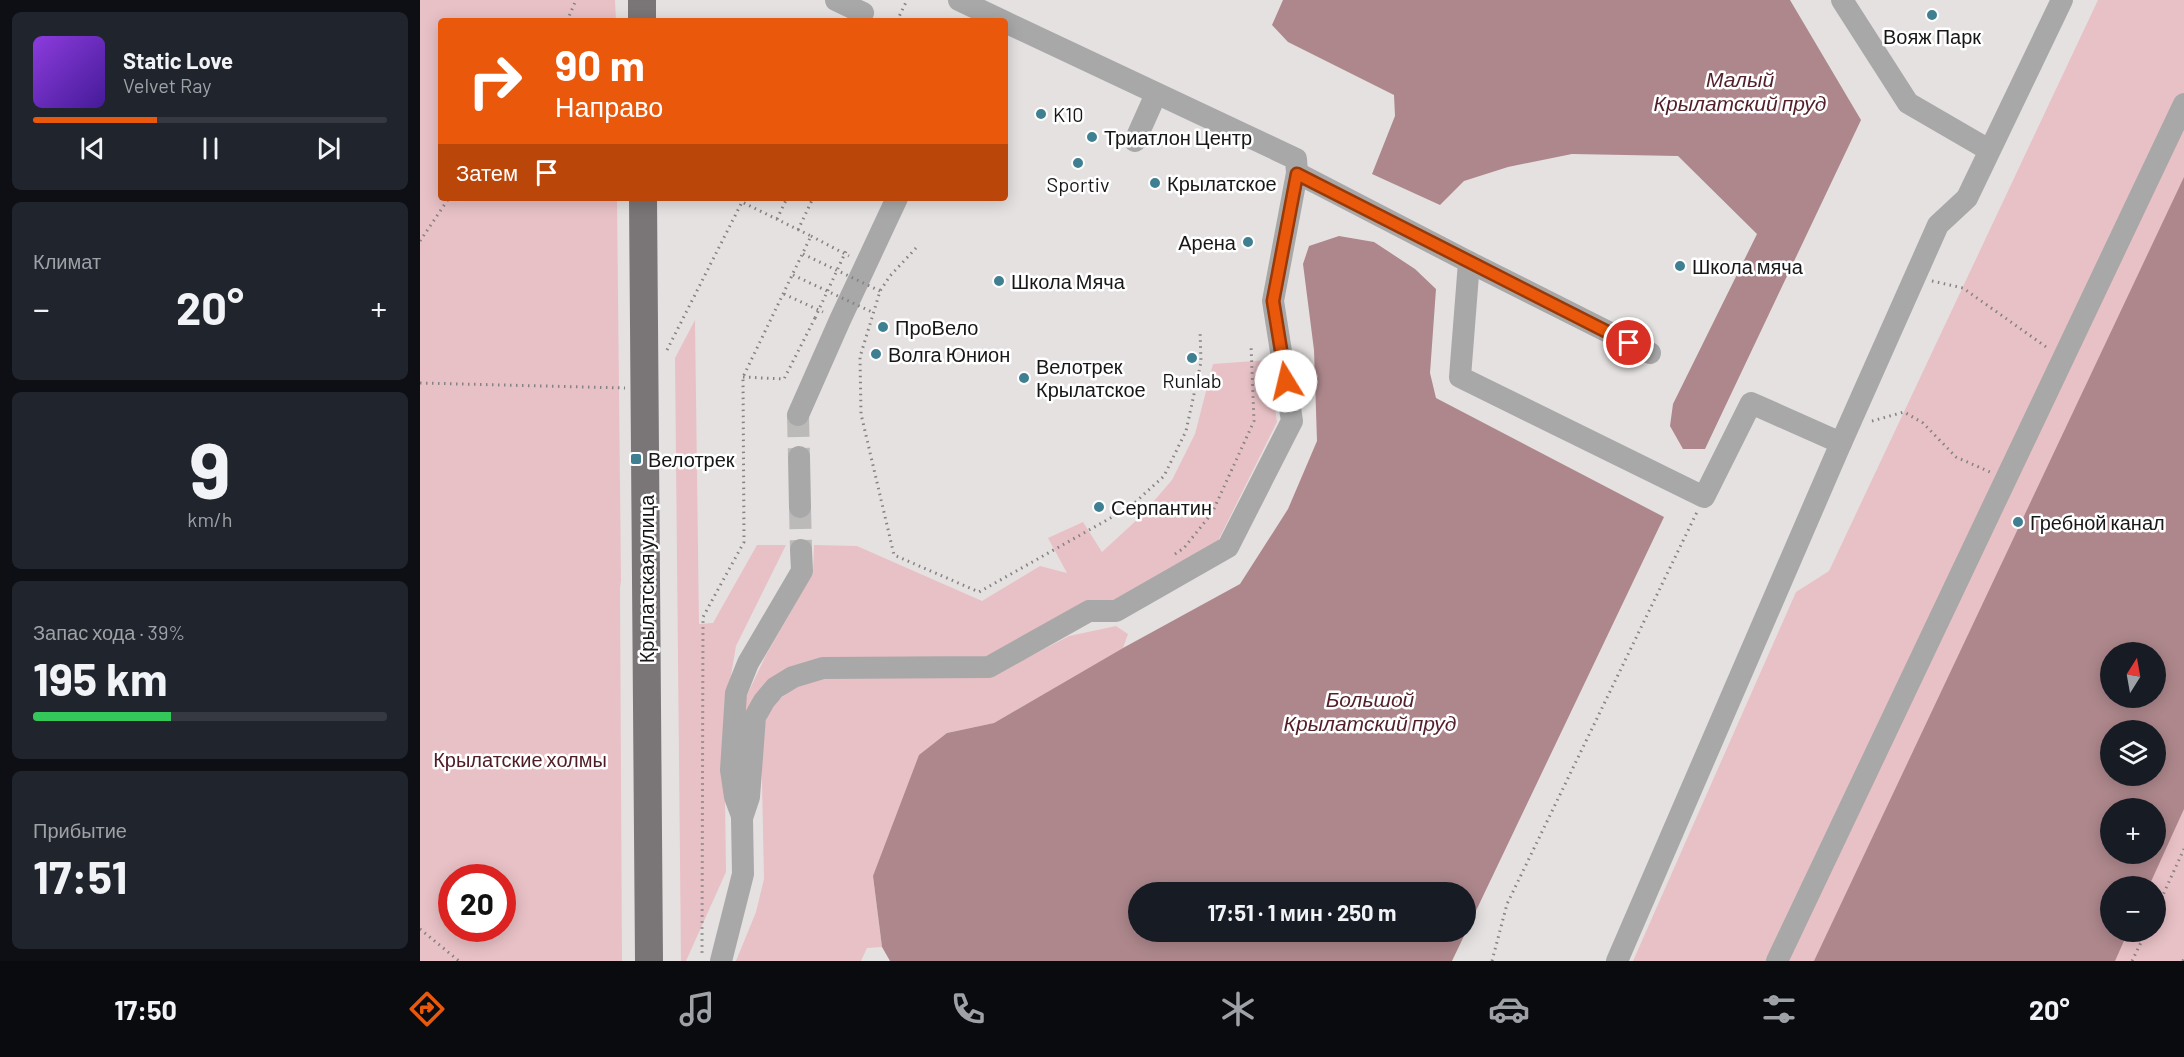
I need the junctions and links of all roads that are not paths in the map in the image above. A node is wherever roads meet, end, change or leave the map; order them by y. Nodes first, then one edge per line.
1 (642, 0) edge
2 (836, 0) edge
3 (959, 0) edge
4 (1842, 0) edge
5 (2062, 0) edge
6 (642, 18) edge
7 (860, 18) edge
8 (998, 18) edge
9 (1008, 23) edge
10 (1156, 94) junction
11 (2184, 104) edge
12 (1136, 141) dead end
13 (1989, 150) junction
14 (1297, 174) junction
15 (644, 201) edge
16 (896, 201) edge
17 (1469, 262) junction
18 (1650, 353) dead end
19 (798, 416) tunnel mouth
20 (1845, 435) junction
21 (799, 457) tunnel mouth
22 (800, 507) tunnel mouth
23 (801, 549) tunnel mouth
24 (742, 818) junction
25 (649, 961) edge
26 (721, 961) edge
27 (1617, 961) edge
28 (1777, 961) edge

1 - 6 main road
2 - 7 lane
3 - 8 lane
4 - 13 lane
5 - 13 lane
9 - 10 lane
10 - 12 lane
10 - 14 lane
11 - 28 lane
13 - 20 lane
14 - 17 lane
14 - 24 lane
15 - 25 main road, Крылатская улица
16 - 19 lane
17 - 18 lane
17 - 20 lane
20 - 27 lane
21 - 22 lane
23 - 24 lane
24 - 26 lane

